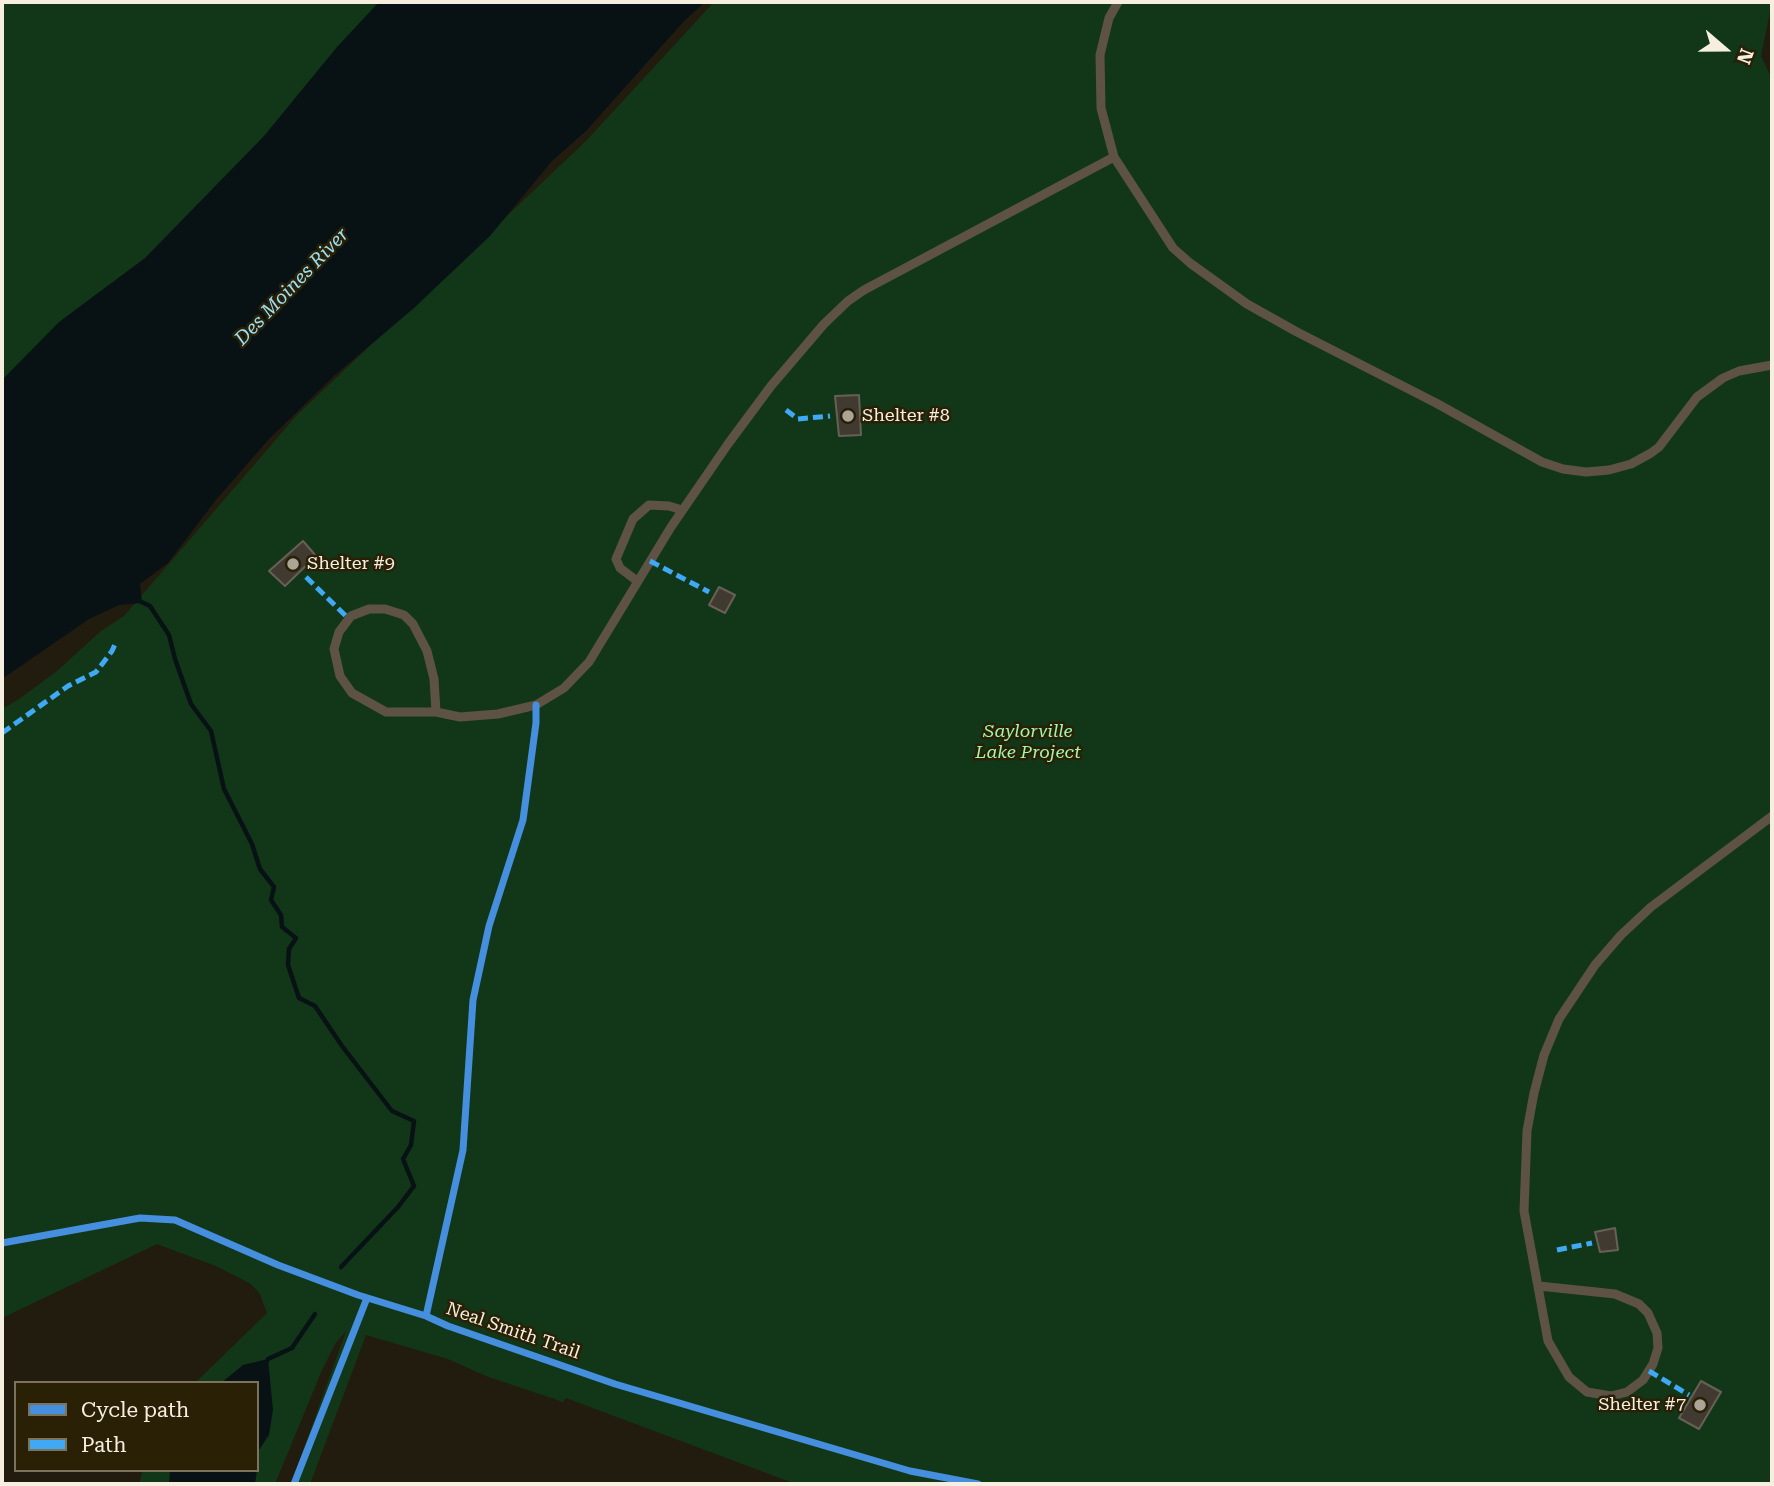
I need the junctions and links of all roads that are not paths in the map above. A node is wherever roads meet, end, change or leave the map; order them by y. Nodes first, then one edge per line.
1 (1118, 2) edge
2 (1114, 157) junction
3 (1772, 365) edge
4 (682, 510) junction
5 (637, 581) junction
6 (436, 712) junction
7 (1772, 816) edge
8 (1539, 1286) junction

1 - 2 lane
2 - 3 lane
2 - 4 lane
4 - 5 lane
4 - 5 lane
5 - 6 lane
6 - 6 lane
7 - 8 lane
8 - 8 lane

